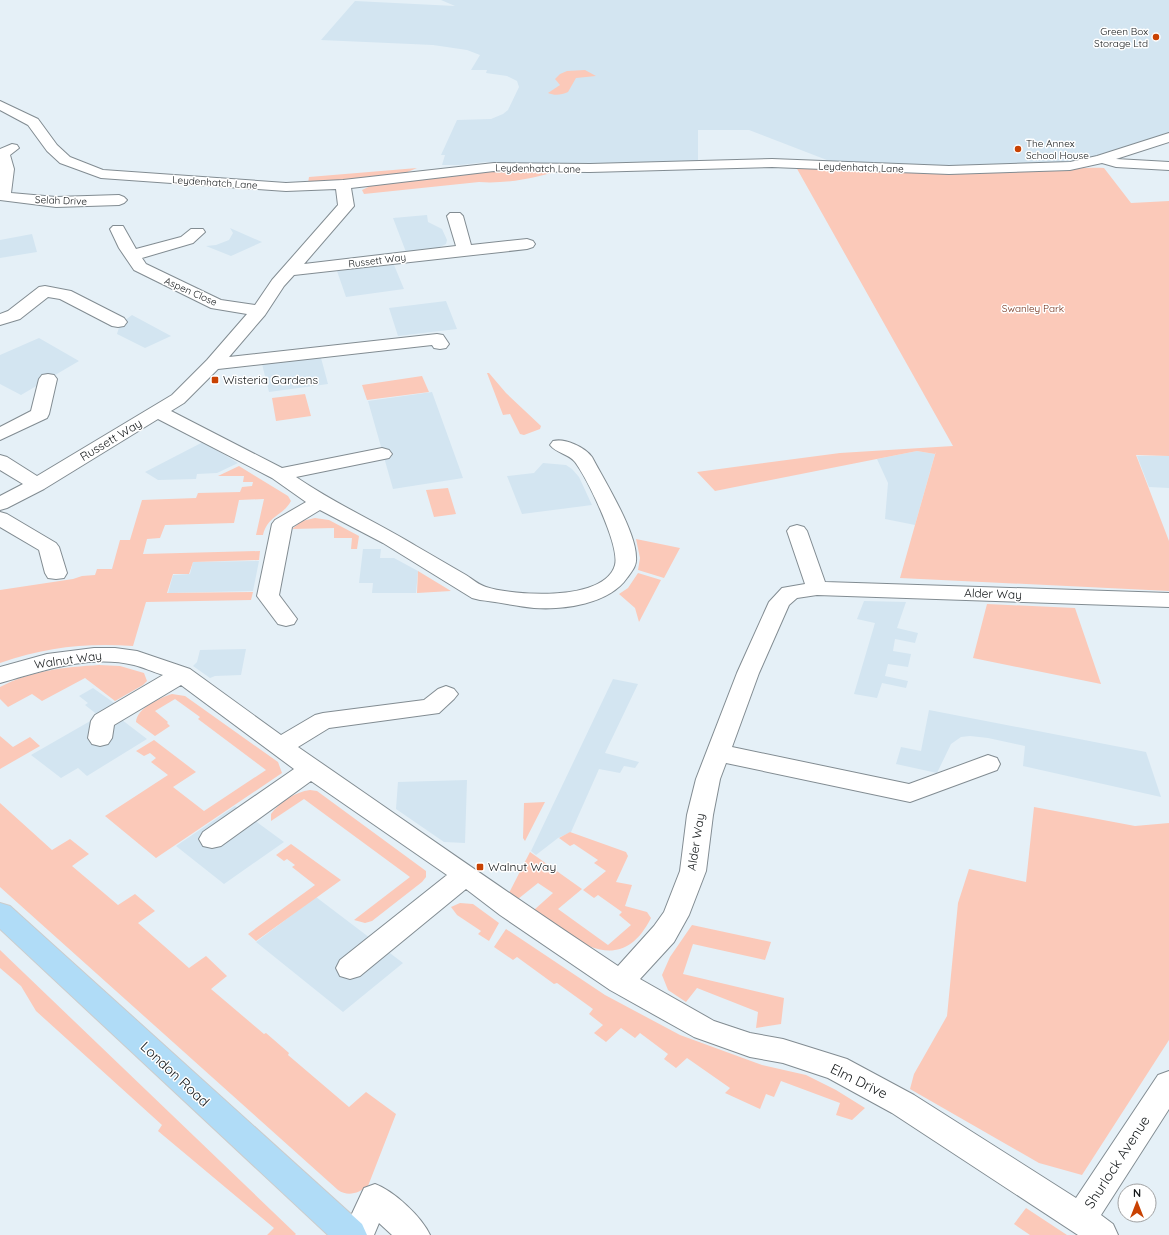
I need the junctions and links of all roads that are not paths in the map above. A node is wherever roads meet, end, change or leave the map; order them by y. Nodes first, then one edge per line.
1 (0, 105) edge
2 (1169, 136) edge
3 (5, 152) edge
4 (1101, 159) junction
5 (1169, 166) edge
6 (343, 184) junction
7 (1, 196) edge
8 (119, 200) dead end
9 (455, 216) dead end
10 (118, 229) dead end
11 (197, 232) dead end
12 (527, 244) dead end
13 (465, 250) junction
14 (133, 255) junction
15 (289, 271) junction
16 (259, 311) junction
17 (0, 320) edge
18 (118, 322) dead end
19 (440, 344) dead end
20 (213, 364) junction
21 (48, 379) dead end
22 (157, 411) junction
23 (0, 434) edge
24 (560, 444) dead end
25 (382, 454) dead end
26 (0, 461) edge
27 (279, 474) junction
28 (37, 485) junction
29 (320, 502) junction
30 (0, 504) edge
31 (0, 518) edge
32 (797, 531) dead end
33 (56, 574) dead end
34 (817, 588) junction
35 (1169, 600) edge
36 (286, 620) dead end
37 (182, 674) junction
38 (0, 675) edge
39 (446, 694) dead end
40 (100, 738) dead end
41 (280, 747) junction
42 (718, 753) junction
43 (988, 764) dead end
44 (312, 768) junction
45 (212, 839) dead end
46 (466, 875) junction
47 (0, 914) edge
48 (350, 968) dead end
49 (620, 982) junction
50 (1169, 1084) edge
51 (1092, 1226) edge
52 (350, 1235) edge
53 (358, 1235) edge
54 (414, 1235) edge

1 - 6 street, Leydenhatch Lane
2 - 4 street, Leydenhatch Lane
3 - 7 street, Selah Drive
4 - 5 street
4 - 6 street, Leydenhatch Lane
6 - 15 street, Russett Way
7 - 8 street, Selah Drive
9 - 13 street
10 - 14 street, Aspen Close
11 - 14 street
12 - 13 street, Russett Way
13 - 15 street, Russett Way
14 - 16 street, Aspen Close
15 - 16 street, Russett Way
16 - 20 street, Russett Way
17 - 18 street
19 - 20 street
20 - 22 street, Russett Way
21 - 23 street
22 - 27 street
22 - 28 street, Russett Way
24 - 29 street
25 - 27 street
26 - 28 street
27 - 29 street
28 - 30 street, Russett Way
29 - 36 street
31 - 33 street
32 - 34 street
34 - 35 street, Alder Way
34 - 42 street, Alder Way
37 - 38 street, Walnut Way
37 - 40 street
37 - 41 street, Walnut Way
39 - 41 street
41 - 44 street, Walnut Way
42 - 43 street
42 - 49 street, Alder Way
44 - 45 street
44 - 46 street, Walnut Way
46 - 48 street
46 - 49 street, Walnut Way
47 - 52 main road, London Road
49 - 51 street, Elm Drive
50 - 51 street, Shurlock Avenue
53 - 54 street

